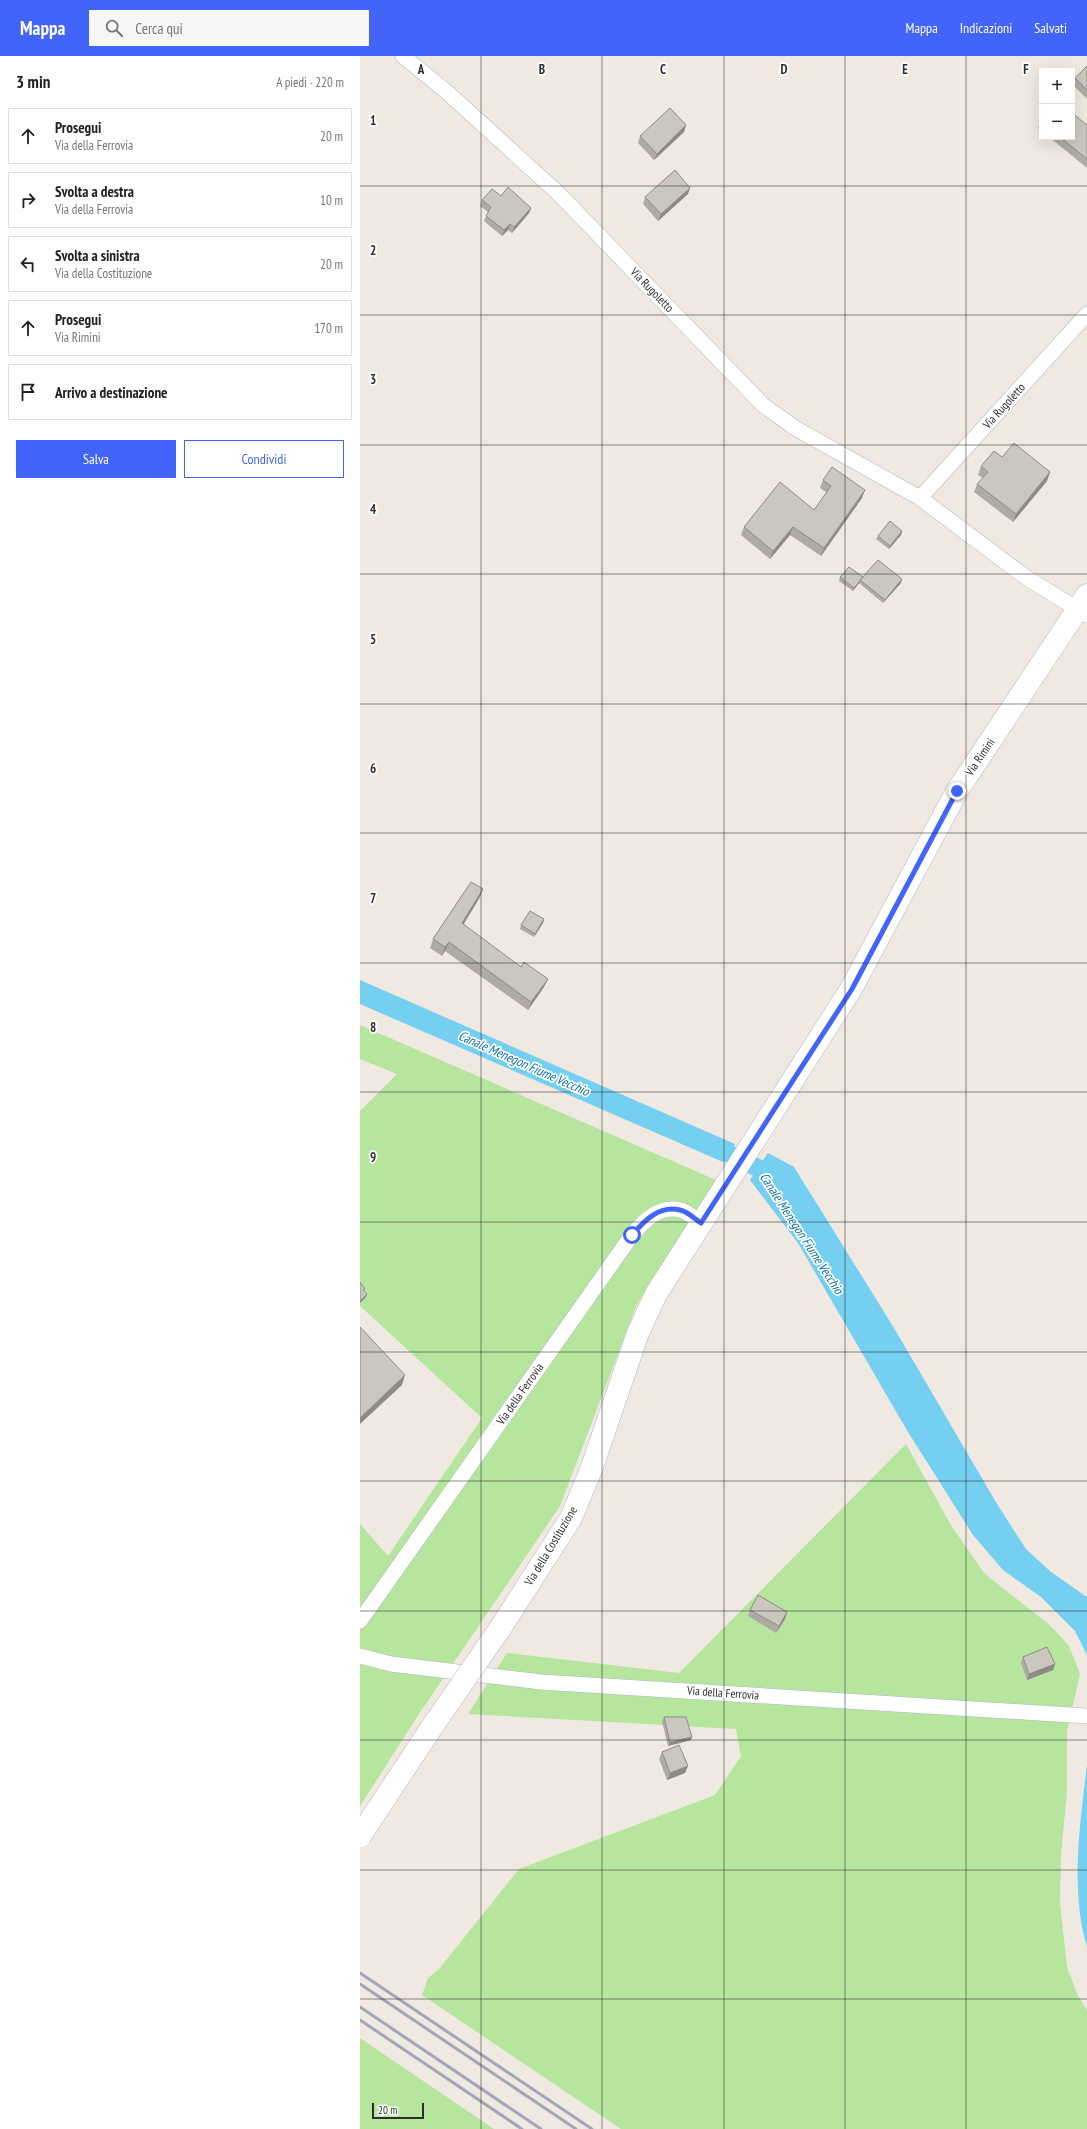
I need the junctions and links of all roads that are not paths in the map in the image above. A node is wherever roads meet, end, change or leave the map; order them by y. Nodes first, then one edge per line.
1 (403, 56) edge
2 (1087, 314) edge
3 (920, 498) junction
4 (1084, 606) edge
5 (730, 1178) joint
6 (701, 1223) junction
7 (360, 1621) edge
8 (360, 1656) edge
9 (1087, 1716) edge
10 (360, 1836) edge

1 - 3 street, Via Rugoletto
2 - 3 street, Via Rugoletto
3 - 4 street, Via Rugoletto
4 - 5 main road, Via Rimini
5 - 6 main road, Via della Costituzione
6 - 7 street, Via della Ferrovia
6 - 10 main road, Via della Costituzione, bridge
8 - 9 street, Via della Ferrovia

